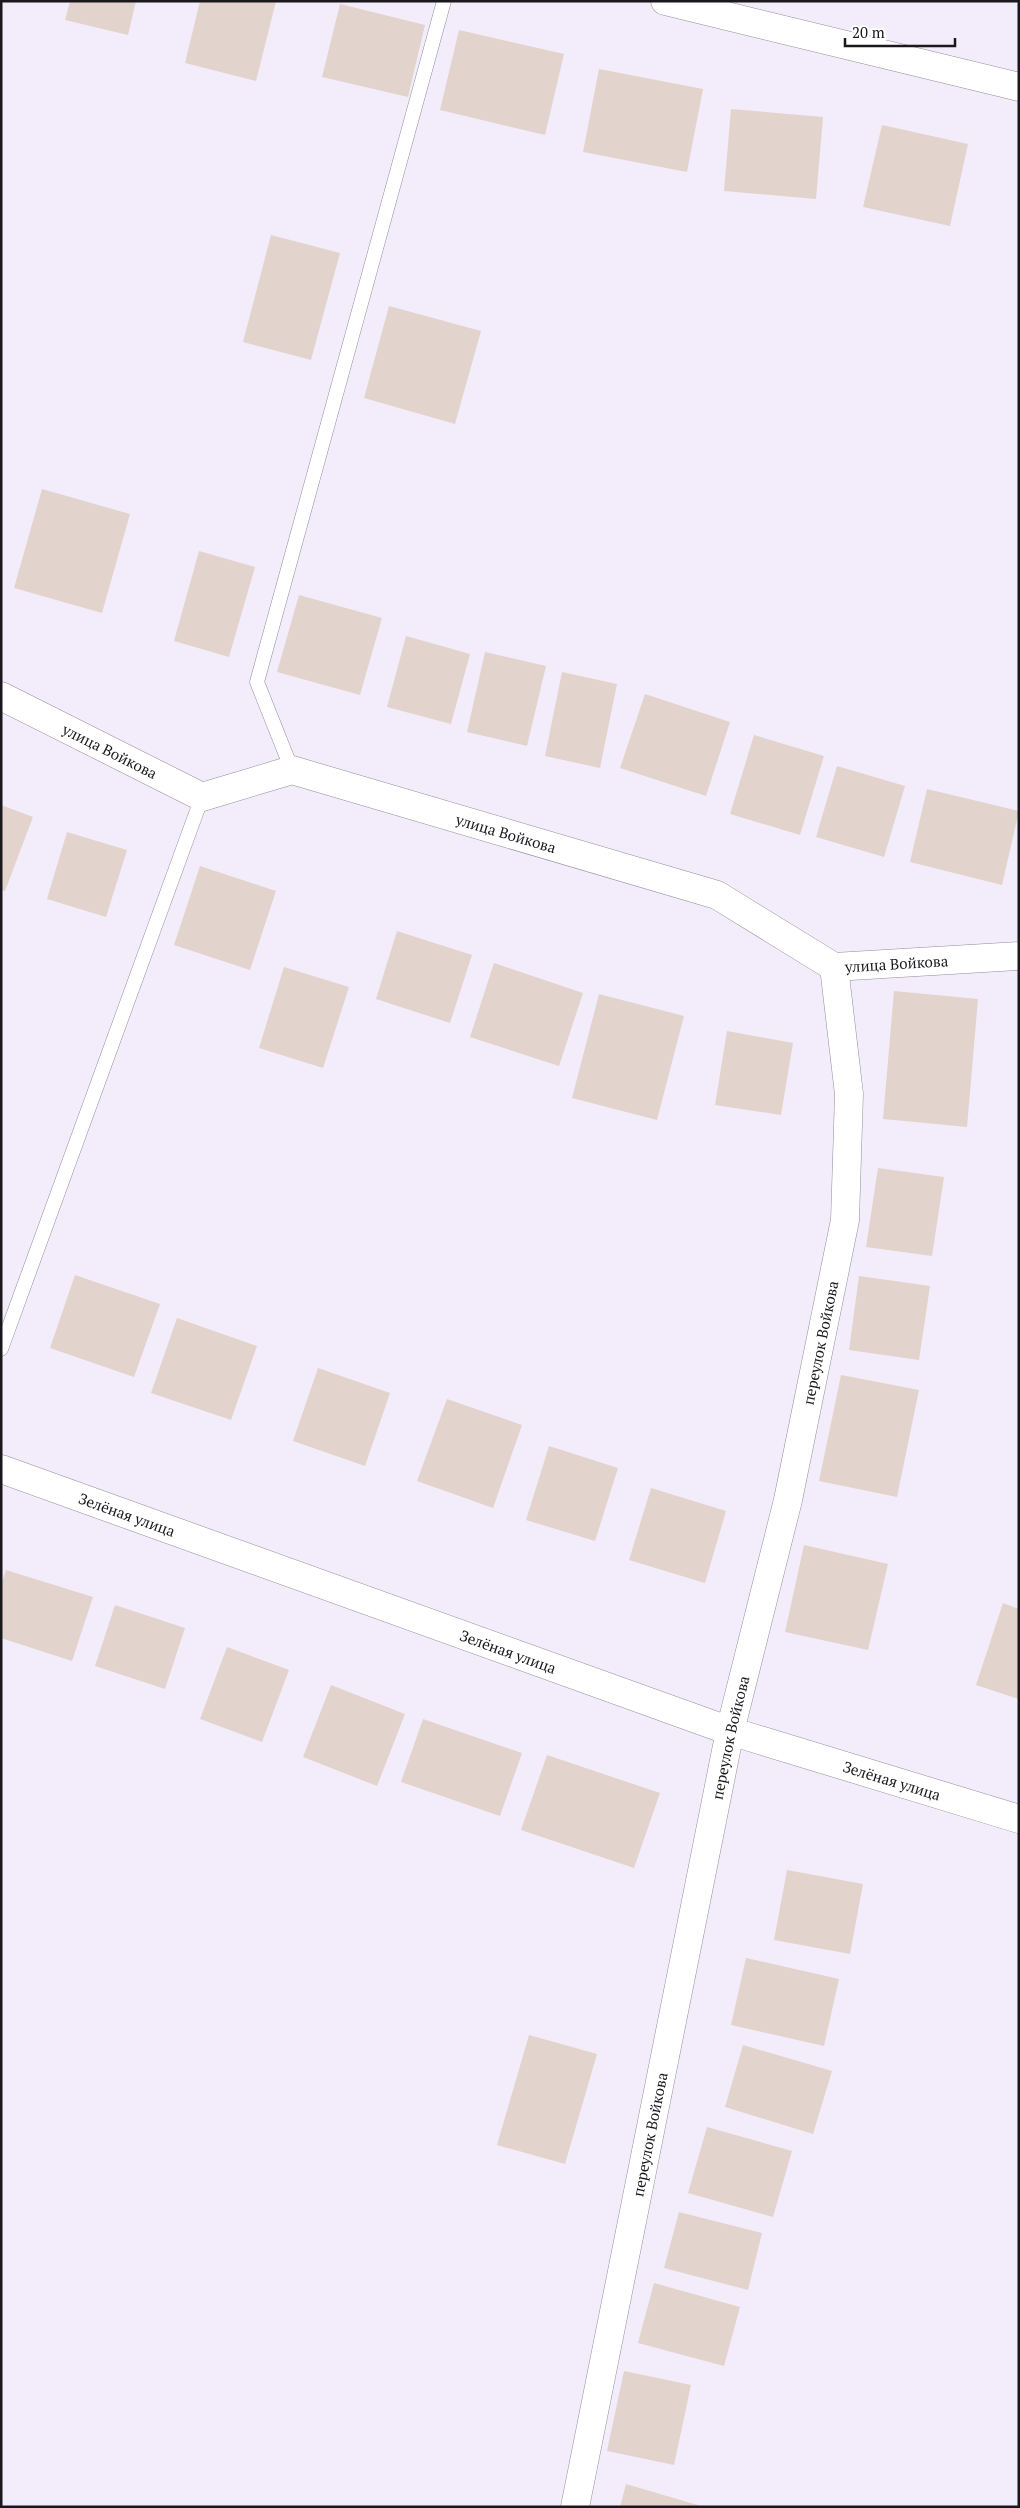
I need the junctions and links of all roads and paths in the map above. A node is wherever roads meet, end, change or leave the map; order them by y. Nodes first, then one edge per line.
1 (444, 1) edge
2 (665, 1) edge
3 (1019, 87) edge
4 (1, 696) edge
5 (292, 770) junction
6 (202, 797) junction
7 (1019, 956) edge
8 (834, 967) junction
9 (1, 1349) edge
10 (1, 1469) edge
11 (730, 1731) junction
12 (1019, 1819) edge
13 (576, 2507) edge

1 - 5 lane
2 - 3 street
4 - 6 street, улица Войкова
5 - 6 street
5 - 8 street, улица Войкова
6 - 9 lane
7 - 8 street, улица Войкова
8 - 11 street, переулок Войкова
10 - 11 street, Зелёная улица
11 - 12 street, Зелёная улица
11 - 13 street, переулок Войкова

